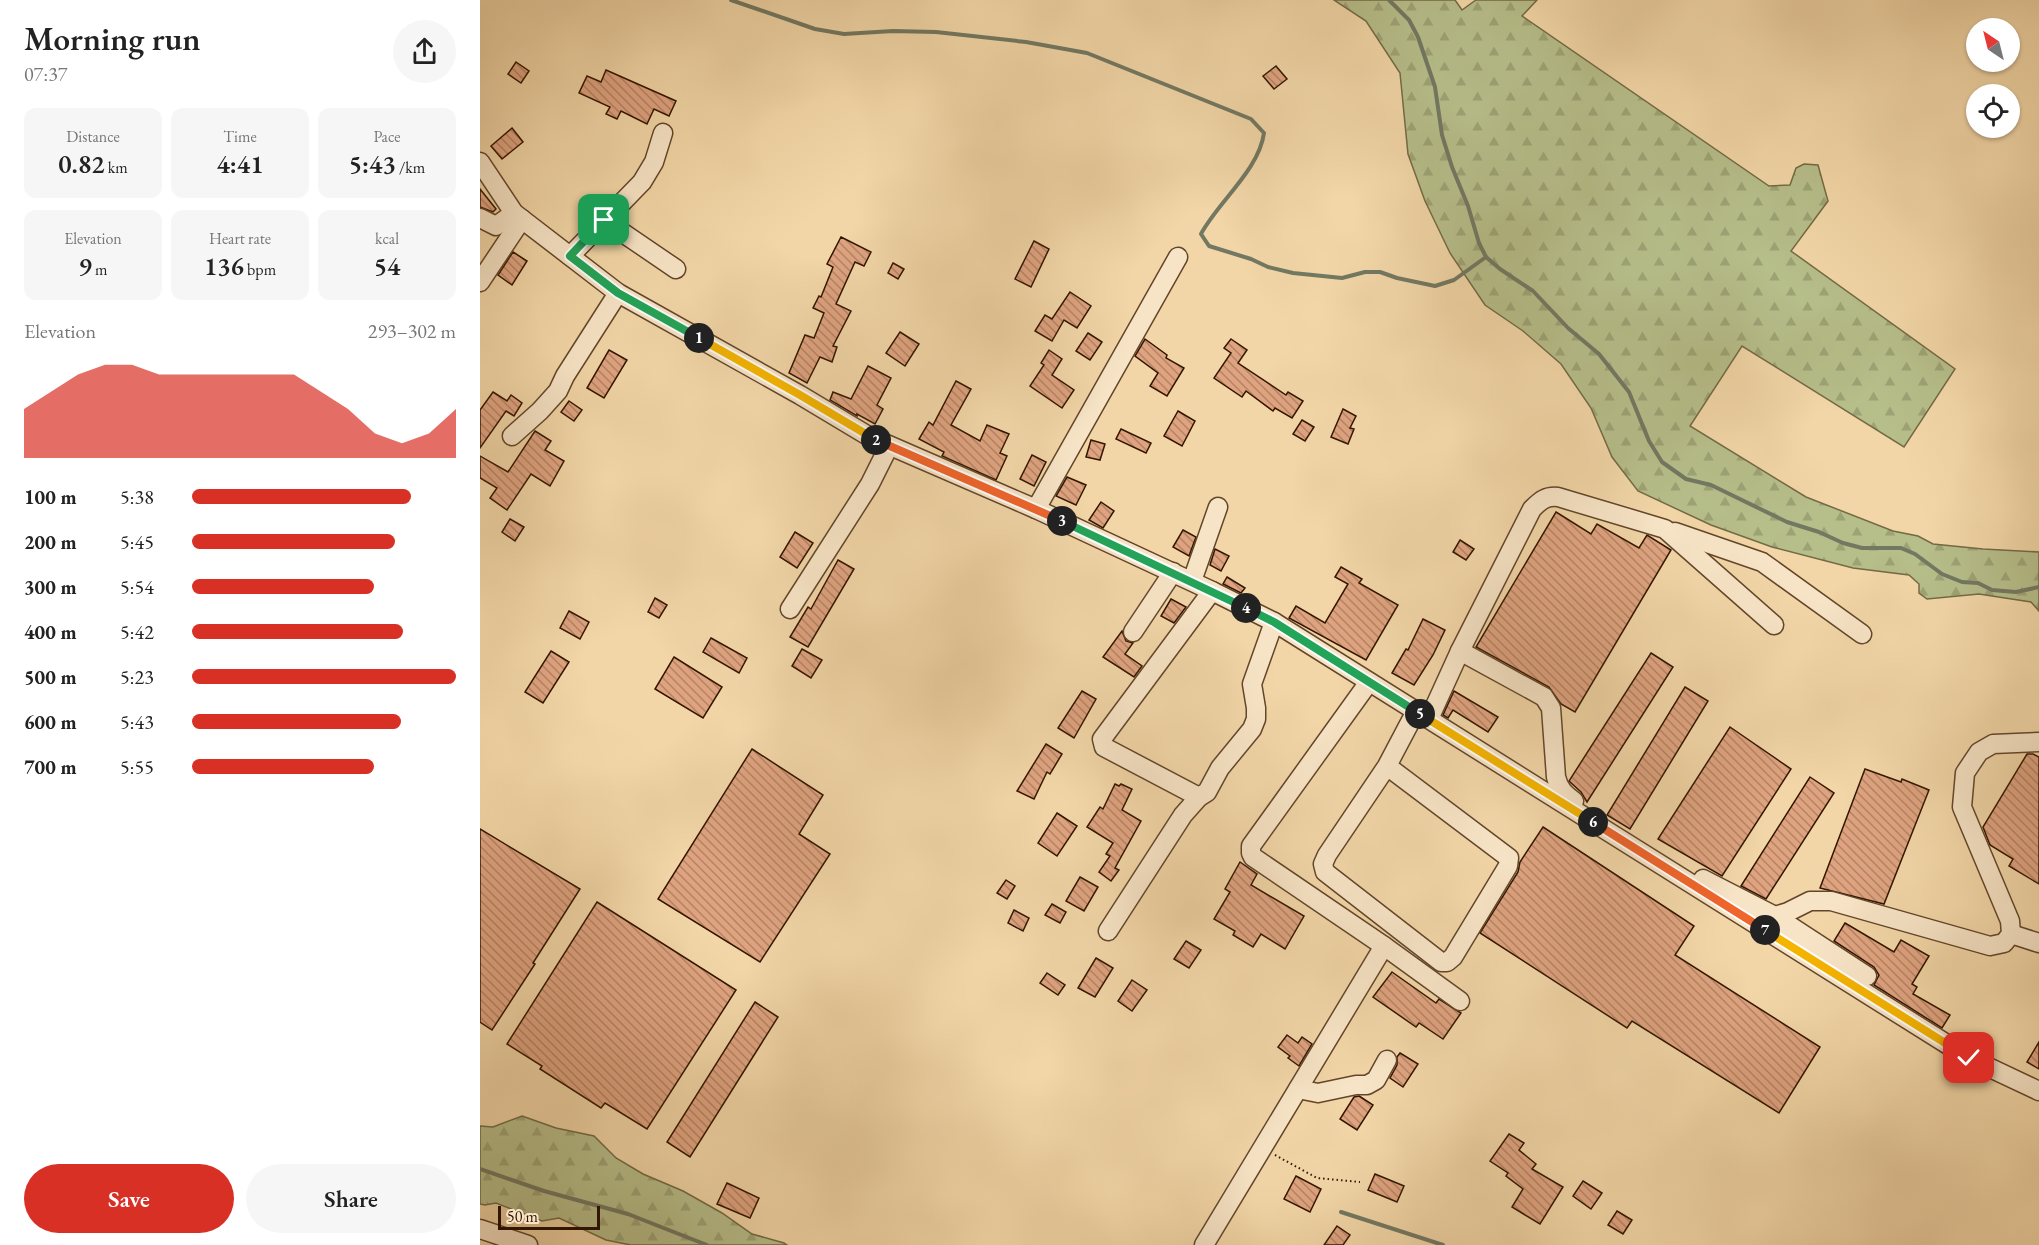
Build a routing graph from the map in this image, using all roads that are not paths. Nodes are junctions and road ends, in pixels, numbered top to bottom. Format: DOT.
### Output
graph roads {
  1 [pos="663,133"];
  2 [pos="480,162"];
  3 [pos="518,216"];
  4 [pos="480,218"];
  5 [pos="604,220"];
  6 [pos="570,256"];
  7 [pos="1178,257"];
  8 [pos="676,269"];
  9 [pos="480,282"];
  10 [pos="618,293"];
  11 [pos="512,436"];
  12 [pos="889,446"];
  13 [pos="1218,507"];
  14 [pos="1036,509"];
  15 [pos="1665,529"];
  16 [pos="1173,572"];
  17 [pos="1192,581"];
  18 [pos="1212,591"];
  19 [pos="790,609"];
  20 [pos="1274,622"];
  21 [pos="1774,625"];
  22 [pos="1133,632"];
  23 [pos="1863,634"];
  24 [pos="1460,651"];
  25 [pos="1369,682"];
  26 [pos="1422,715"];
  27 [pos="2039,742"];
  28 [pos="1386,766"];
  29 [pos="1199,797"];
  30 [pos="1775,916"];
  31 [pos="1108,931"];
  32 [pos="2011,934"];
  33 [pos="2039,943"];
  34 [pos="1384,946"];
  35 [pos="1867,976"];
  36 [pos="1460,1001"];
  37 [pos="1387,1060"];
  38 [pos="1298,1089"];
  39 [pos="2039,1090"];
  40 [pos="480,1228"];
  41 [pos="528,1245"];
  42 [pos="1204,1245"];
  1 -- 5 [label="street"];
  2 -- 3 [label="street"];
  3 -- 4 [label="street"];
  3 -- 6 [label="street"];
  3 -- 9 [label="street"];
  5 -- 6 [label="street"];
  5 -- 8 [label="street"];
  6 -- 10 [label="street"];
  7 -- 14 [label="street"];
  10 -- 11 [label="street"];
  10 -- 12 [label="street"];
  12 -- 14 [label="street"];
  12 -- 19 [label="street"];
  13 -- 17 [label="street"];
  14 -- 16 [label="street"];
  15 -- 21 [label="street"];
  15 -- 23 [label="street"];
  15 -- 24 [label="street"];
  16 -- 17 [label="street"];
  16 -- 22 [label="street"];
  17 -- 18 [label="street"];
  18 -- 20 [label="street"];
  18 -- 29 [label="street"];
  20 -- 25 [label="street"];
  20 -- 29 [label="street"];
  24 -- 26 [label="street"];
  24 -- 30 [label="street"];
  25 -- 26 [label="street"];
  25 -- 34 [label="street"];
  26 -- 28 [label="street"];
  26 -- 39 [label="street"];
  27 -- 32 [label="street"];
  28 -- 28 [label="street"];
  29 -- 31 [label="street"];
  30 -- 32 [label="street"];
  30 -- 35 [label="street"];
  32 -- 33 [label="street"];
  34 -- 36 [label="street"];
  34 -- 38 [label="street"];
  37 -- 38 [label="street"];
  38 -- 42 [label="street"];
  40 -- 41 [label="street"];
}
